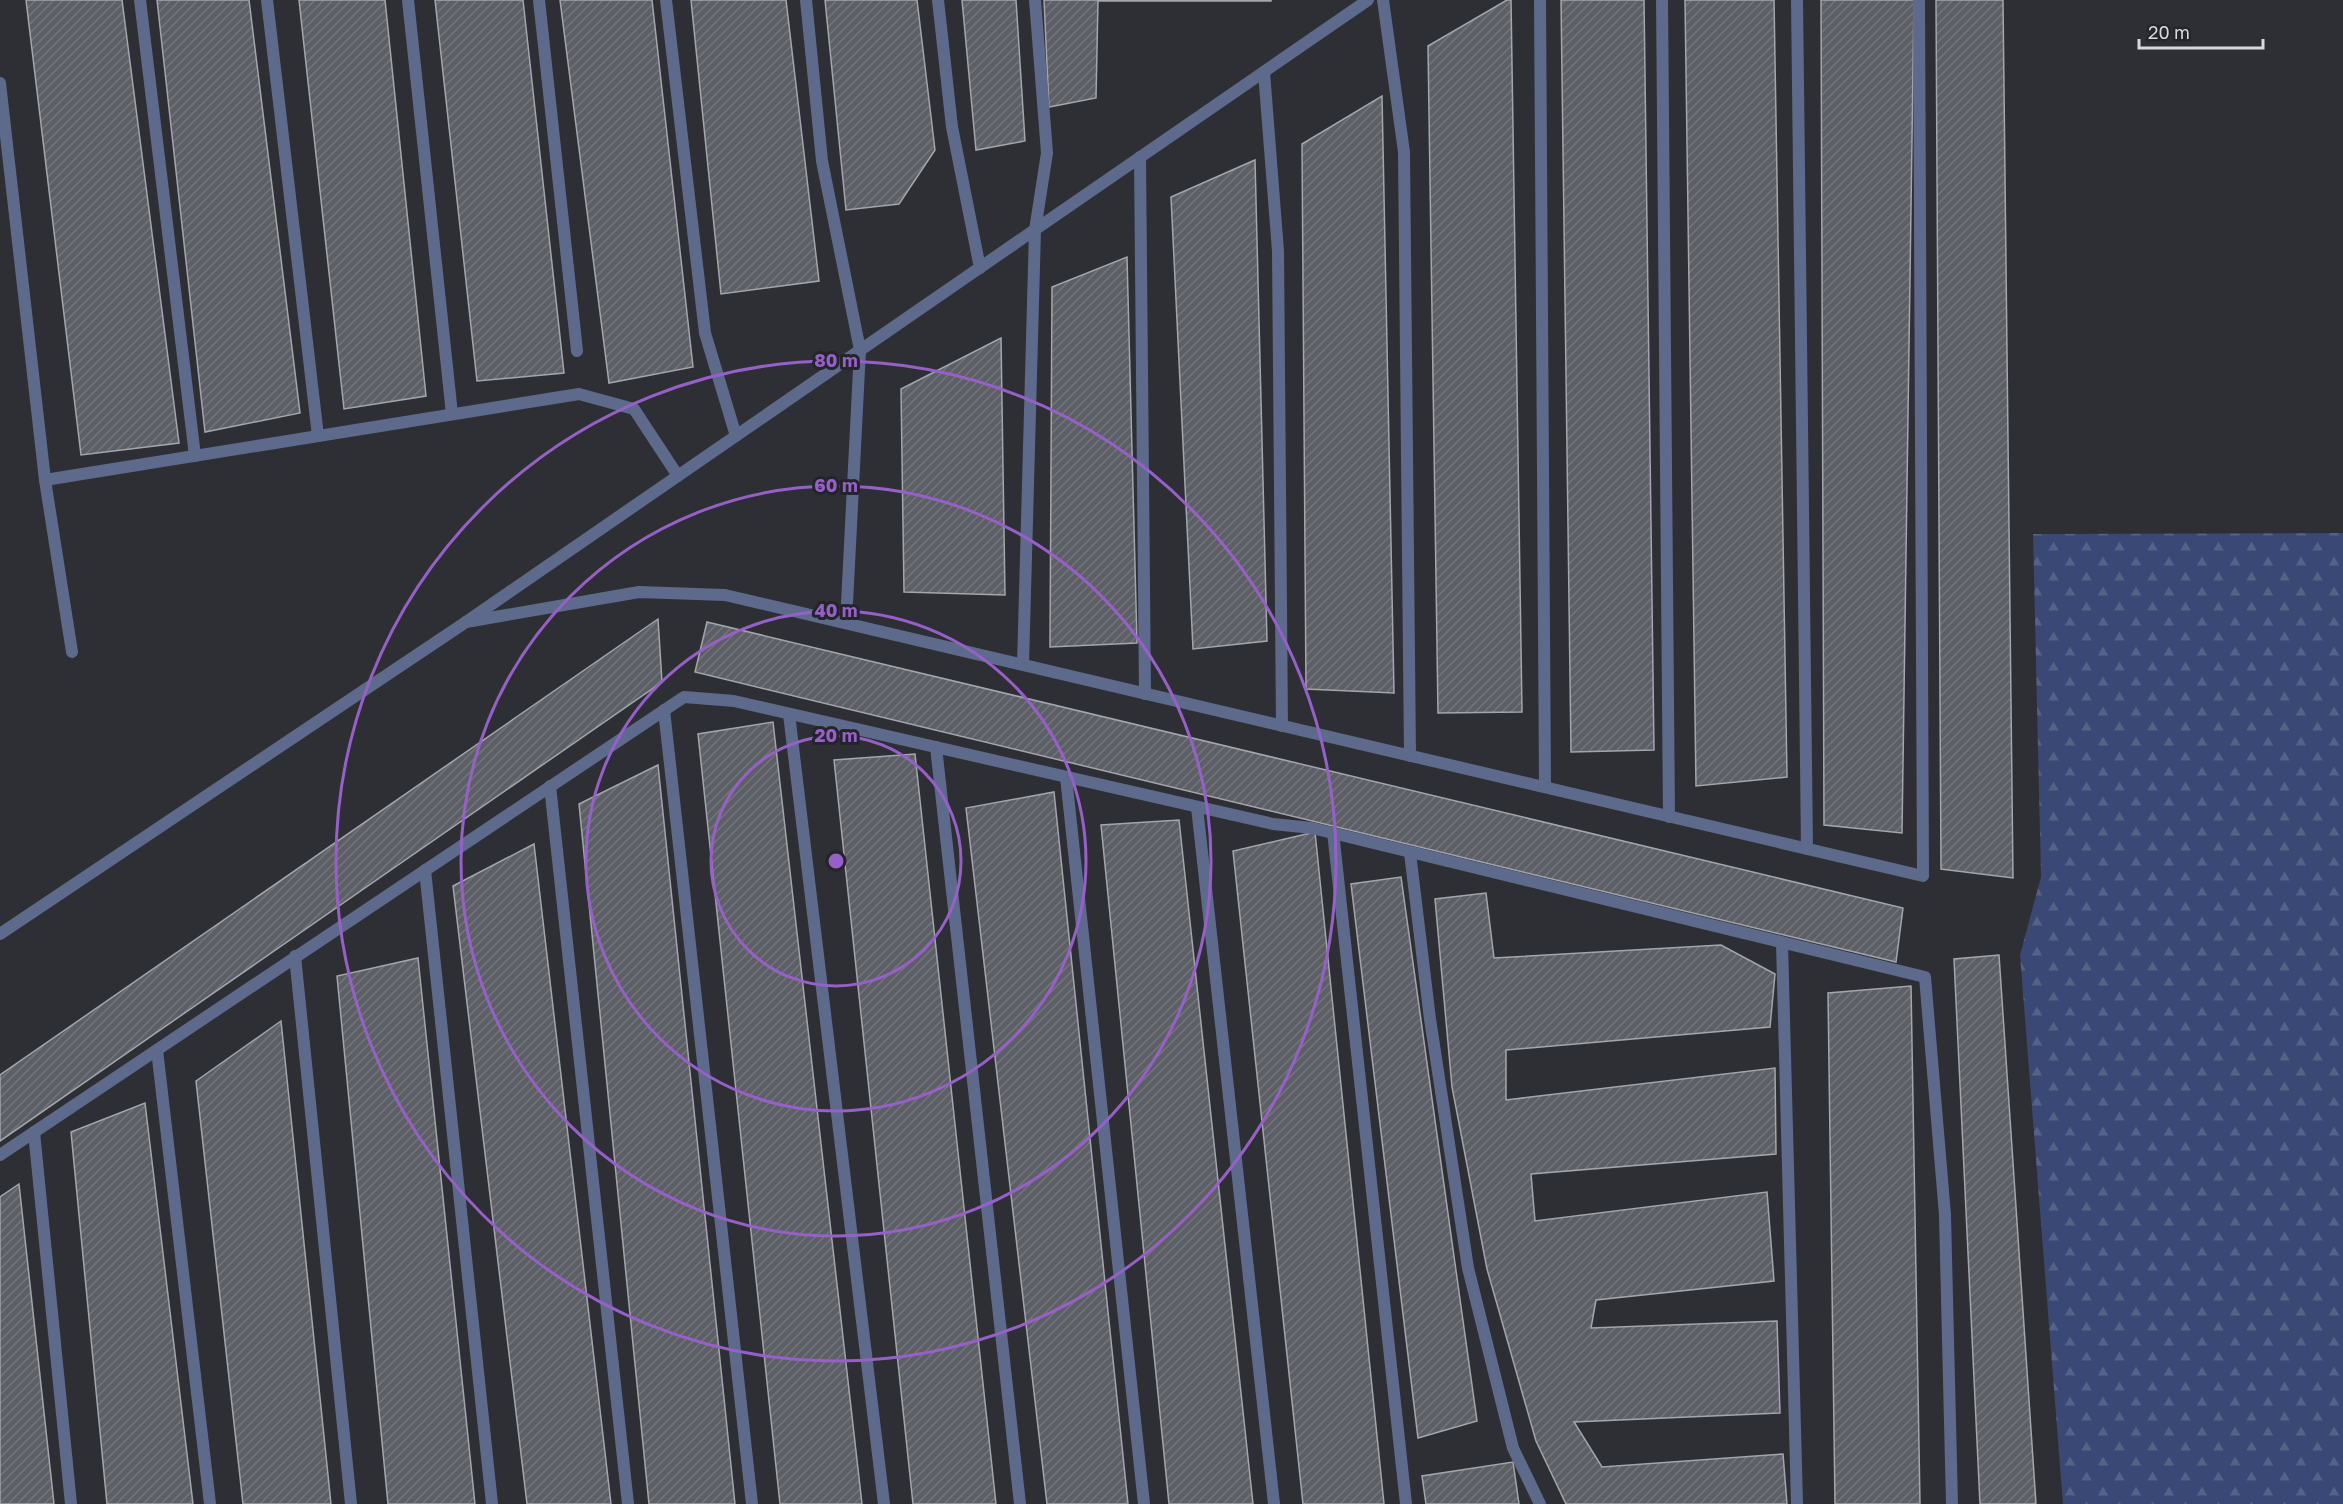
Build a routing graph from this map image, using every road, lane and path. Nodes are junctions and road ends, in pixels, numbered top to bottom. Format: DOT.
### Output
graph roads {
  1 [pos="140,0"];
  2 [pos="267,0"];
  3 [pos="408,0"];
  4 [pos="538,0"];
  5 [pos="666,0"];
  6 [pos="806,0"];
  7 [pos="938,0"];
  8 [pos="1035,0"];
  9 [pos="1368,0"];
  10 [pos="1383,0"];
  11 [pos="1540,0"];
  12 [pos="1662,0"];
  13 [pos="1797,0"];
  14 [pos="1919,0"];
  15 [pos="1264,72"];
  16 [pos="0,83"];
  17 [pos="1140,158"];
  18 [pos="1035,230"];
  19 [pos="980,268"];
  20 [pos="860,350"];
  21 [pos="577,351"];
  22 [pos="452,414"];
  23 [pos="318,436"];
  24 [pos="736,436"];
  25 [pos="195,456"];
  26 [pos="678,476"];
  27 [pos="45,480"];
  28 [pos="466,622"];
  29 [pos="846,623"];
  30 [pos="72,652"];
  31 [pos="1023,665"];
  32 [pos="1145,694"];
  33 [pos="664,711"];
  34 [pos="789,714"];
  35 [pos="1282,726"];
  36 [pos="936,747"];
  37 [pos="1410,756"];
  38 [pos="1066,777"];
  39 [pos="550,786"];
  40 [pos="1545,787"];
  41 [pos="1197,807"];
  42 [pos="1670,817"];
  43 [pos="1333,832"];
  44 [pos="1808,849"];
  45 [pos="1410,853"];
  46 [pos="425,870"];
  47 [pos="0,934"];
  48 [pos="1782,943"];
  49 [pos="295,956"];
  50 [pos="157,1050"];
  51 [pos="34,1132"];
  52 [pos="0,1155"];
  53 [pos="71,1504"];
  54 [pos="210,1504"];
  55 [pos="351,1504"];
  56 [pos="492,1504"];
  57 [pos="628,1504"];
  58 [pos="752,1504"];
  59 [pos="884,1504"];
  60 [pos="1020,1504"];
  61 [pos="1144,1504"];
  62 [pos="1274,1504"];
  63 [pos="1406,1504"];
  64 [pos="1540,1504"];
  65 [pos="1797,1504"];
  66 [pos="1952,1504"];
  1 -- 25 [label="street"];
  2 -- 23 [label="street"];
  3 -- 22 [label="street"];
  4 -- 21 [label="street"];
  5 -- 24 [label="street"];
  6 -- 20 [label="street"];
  7 -- 19 [label="street"];
  8 -- 18 [label="street"];
  9 -- 15 [label="street"];
  10 -- 37 [label="street"];
  11 -- 40 [label="street"];
  12 -- 42 [label="street"];
  13 -- 44 [label="street"];
  14 -- 44 [label="street"];
  15 -- 17 [label="street"];
  15 -- 35 [label="street"];
  16 -- 27 [label="street"];
  17 -- 18 [label="street"];
  17 -- 32 [label="street"];
  18 -- 19 [label="street"];
  18 -- 31 [label="street"];
  19 -- 20 [label="street"];
  20 -- 24 [label="street"];
  20 -- 29 [label="street"];
  22 -- 23 [label="street"];
  22 -- 26 [label="street"];
  23 -- 25 [label="street"];
  24 -- 26 [label="street"];
  25 -- 27 [label="street"];
  26 -- 28 [label="street"];
  27 -- 30 [label="street"];
  28 -- 29 [label="street"];
  28 -- 47 [label="street"];
  29 -- 31 [label="street"];
  31 -- 32 [label="street"];
  32 -- 35 [label="street"];
  33 -- 34 [label="street"];
  33 -- 39 [label="street"];
  33 -- 58 [label="street"];
  34 -- 36 [label="street"];
  34 -- 59 [label="street"];
  35 -- 37 [label="street"];
  36 -- 38 [label="street"];
  36 -- 60 [label="street"];
  37 -- 40 [label="street"];
  38 -- 41 [label="street"];
  38 -- 61 [label="street"];
  39 -- 46 [label="street"];
  39 -- 57 [label="street"];
  40 -- 42 [label="street"];
  41 -- 43 [label="street"];
  41 -- 62 [label="street"];
  42 -- 44 [label="street"];
  43 -- 45 [label="street"];
  43 -- 63 [label="street"];
  45 -- 48 [label="street"];
  45 -- 64 [label="street"];
  46 -- 49 [label="street"];
  46 -- 56 [label="street"];
  48 -- 65 [label="street"];
  48 -- 66 [label="street"];
  49 -- 50 [label="street"];
  49 -- 55 [label="street"];
  50 -- 51 [label="street"];
  50 -- 54 [label="street"];
  51 -- 52 [label="street"];
  51 -- 53 [label="street"];
}
